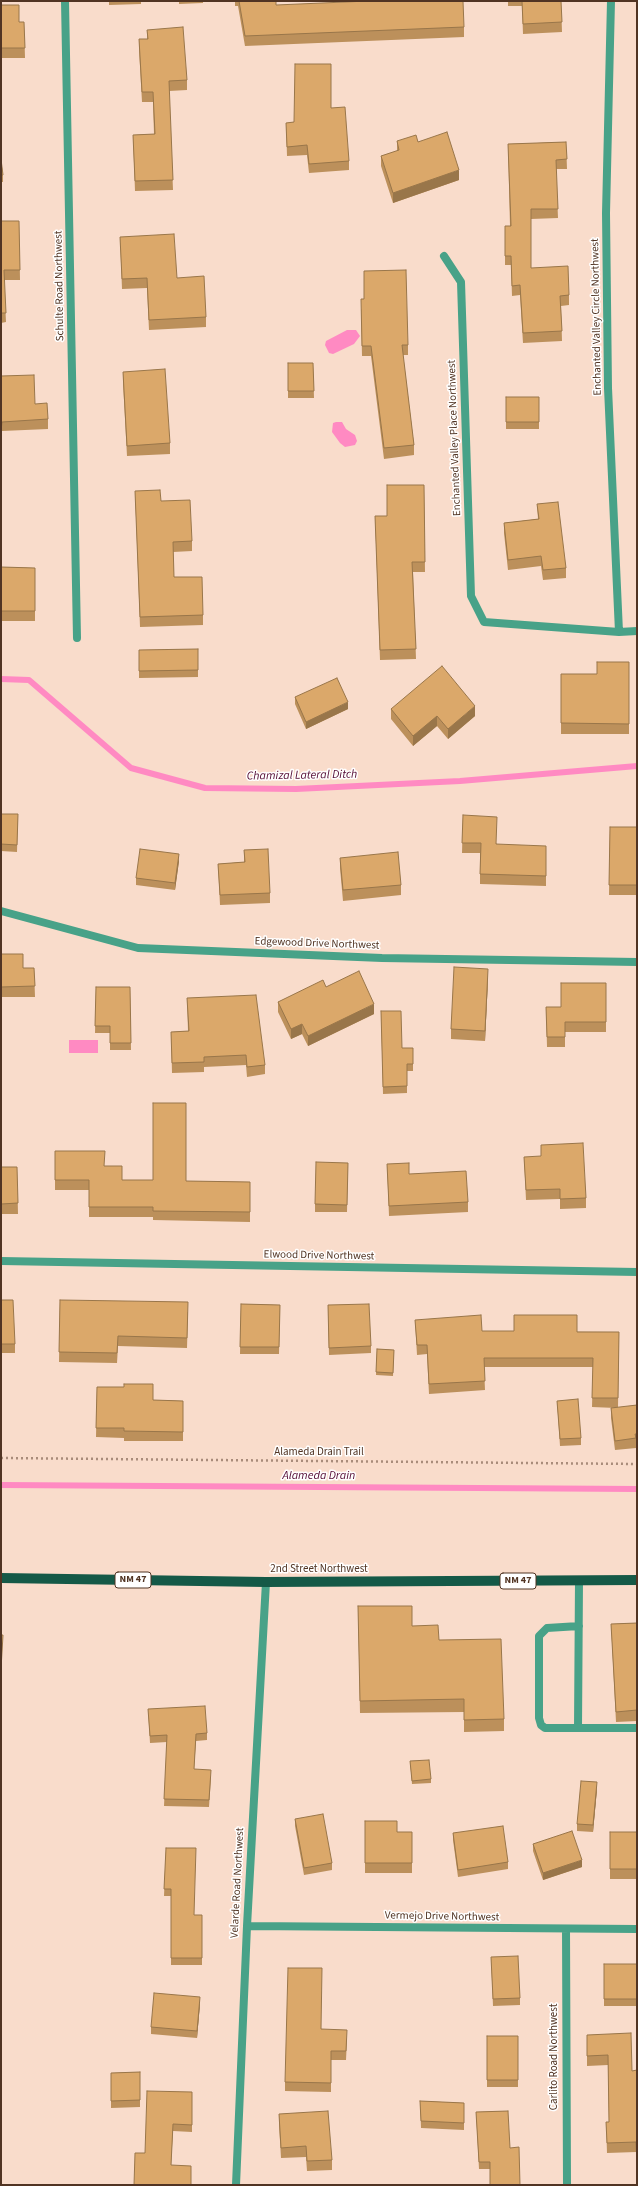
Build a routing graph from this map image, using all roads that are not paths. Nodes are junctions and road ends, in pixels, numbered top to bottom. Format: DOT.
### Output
graph roads {
  1 [pos="65,1"];
  2 [pos="611,1"];
  3 [pos="444,256"];
  4 [pos="637,631"];
  5 [pos="619,632"];
  6 [pos="77,638"];
  7 [pos="1,911"];
  8 [pos="637,962"];
  9 [pos="1,1261"];
  10 [pos="637,1272"];
  11 [pos="1,1578"];
  12 [pos="637,1580"];
  13 [pos="579,1581"];
  14 [pos="266,1582"];
  15 [pos="578,1626"];
  16 [pos="578,1728"];
  17 [pos="637,1728"];
  18 [pos="247,1926"];
  19 [pos="566,1929"];
  20 [pos="637,1929"];
  21 [pos="236,2185"];
  22 [pos="567,2185"];
  1 -- 6 [label="street, Schulte Road Northwest"];
  2 -- 5 [label="street, Enchanted Valley Circle Northwest"];
  3 -- 5 [label="street, Enchanted Valley Place Northwest"];
  4 -- 5 [label="street"];
  7 -- 8 [label="street, Edgewood Drive Northwest"];
  9 -- 10 [label="street, Elwood Drive Northwest"];
  11 -- 14 [label="main road, 2nd Street Northwest / NM 47"];
  12 -- 13 [label="main road, 2nd Street Northwest / NM 47"];
  13 -- 14 [label="main road, 2nd Street Northwest / NM 47"];
  13 -- 15 [label="street"];
  14 -- 18 [label="street, Velarde Road Northwest"];
  15 -- 16 [label="street"];
  15 -- 16 [label="street"];
  16 -- 17 [label="street"];
  18 -- 19 [label="street, Vermejo Drive Northwest"];
  18 -- 21 [label="street, Velarde Road Northwest"];
  19 -- 20 [label="street, Vermejo Drive Northwest"];
  19 -- 22 [label="street, Carlito Road Northwest"];
}
